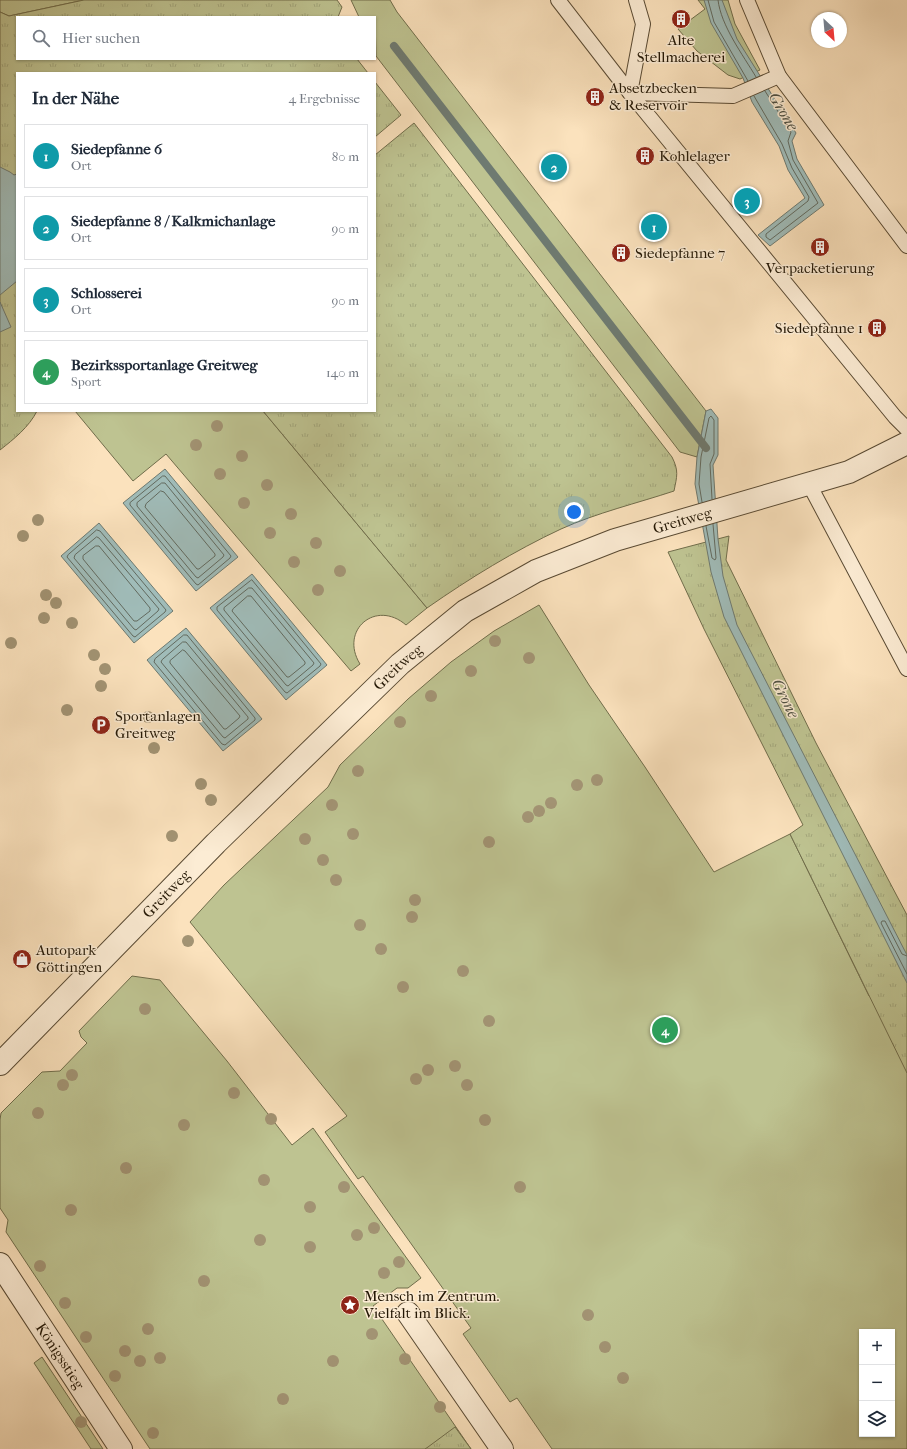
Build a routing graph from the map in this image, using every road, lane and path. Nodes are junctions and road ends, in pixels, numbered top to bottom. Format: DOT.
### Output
graph roads {
  1 [pos="558,0"];
  2 [pos="636,0"];
  3 [pos="747,0"];
  4 [pos="779,76"];
  5 [pos="630,93"];
  6 [pos="907,246"];
  7 [pos="907,428"];
  8 [pos="907,443"];
  9 [pos="809,484"];
  10 [pos="907,669"];
  11 [pos="0,1064"];
  12 [pos="0,1264"];
  13 [pos="408,1313"];
  14 [pos="121,1449"];
  15 [pos="502,1449"];
  1 -- 5 [label="lane"];
  2 -- 5 [label="lane"];
  3 -- 4 [label="lane"];
  4 -- 5 [label="lane"];
  4 -- 6 [label="lane"];
  5 -- 7 [label="lane"];
  8 -- 9 [label="street, Greitweg"];
  9 -- 10 [label="lane"];
  9 -- 11 [label="street, Greitweg"];
  12 -- 14 [label="street, Königsstieg"];
  13 -- 15 [label="street"];
}
